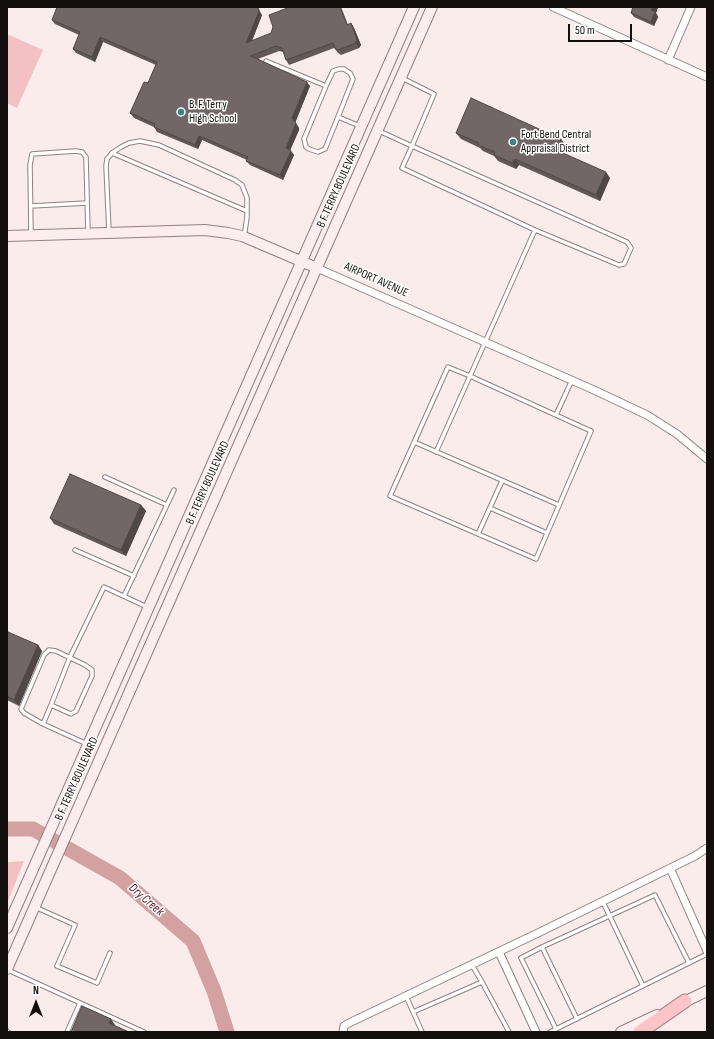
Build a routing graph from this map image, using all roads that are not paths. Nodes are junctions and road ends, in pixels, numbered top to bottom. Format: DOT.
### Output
graph roads {
  1 [pos="414,7"];
  2 [pos="432,7"];
  3 [pos="553,7"];
  4 [pos="691,7"];
  5 [pos="668,60"];
  6 [pos="266,61"];
  7 [pos="401,77"];
  8 [pos="707,77"];
  9 [pos="326,86"];
  10 [pos="338,117"];
  11 [pos="361,126"];
  12 [pos="378,130"];
  13 [pos="412,146"];
  14 [pos="112,153"];
  15 [pos="87,203"];
  16 [pos="31,206"];
  17 [pos="247,211"];
  18 [pos="535,230"];
  19 [pos="109,233"];
  20 [pos="88,234"];
  21 [pos="32,235"];
  22 [pos="7,236"];
  23 [pos="242,236"];
  24 [pos="301,261"];
  25 [pos="317,268"];
  26 [pos="485,342"];
  27 [pos="470,376"];
  28 [pos="572,380"];
  29 [pos="556,415"];
  30 [pos="414,442"];
  31 [pos="436,452"];
  32 [pos="707,459"];
  33 [pos="105,477"];
  34 [pos="502,481"];
  35 [pos="174,490"];
  36 [pos="166,505"];
  37 [pos="559,505"];
  38 [pos="490,508"];
  39 [pos="548,533"];
  40 [pos="478,534"];
  41 [pos="75,550"];
  42 [pos="134,576"];
  43 [pos="124,596"];
  44 [pos="148,607"];
  45 [pos="70,657"];
  46 [pos="51,705"];
  47 [pos="43,724"];
  48 [pos="88,744"];
  49 [pos="707,848"];
  50 [pos="670,868"];
  51 [pos="602,901"];
  52 [pos="34,907"];
  53 [pos="610,915"];
  54 [pos="7,928"];
  55 [pos="542,947"];
  56 [pos="110,952"];
  57 [pos="499,952"];
  58 [pos="707,952"];
  59 [pos="689,963"];
  60 [pos="472,964"];
  61 [pos="7,969"];
  62 [pos="482,982"];
  63 [pos="643,986"];
  64 [pos="707,991"];
  65 [pos="406,996"];
  66 [pos="685,1001"];
  67 [pos="80,1003"];
  68 [pos="413,1012"];
  69 [pos="576,1019"];
  70 [pos="556,1029"];
  71 [pos="67,1032"];
  72 [pos="144,1032"];
  73 [pos="343,1032"];
  74 [pos="422,1032"];
  75 [pos="509,1032"];
  76 [pos="536,1032"];
  77 [pos="550,1032"];
  78 [pos="621,1032"];
  79 [pos="640,1032"];
  1 -- 11 [label="main road, B F TERRY BOULEVARD"];
  2 -- 7 [label="main road, B F TERRY BOULEVARD"];
  3 -- 5 [label="street"];
  4 -- 5 [label="street"];
  5 -- 8 [label="street"];
  6 -- 9 [label="lane"];
  7 -- 12 [label="main road, B F TERRY BOULEVARD"];
  7 -- 13 [label="lane"];
  9 -- 10 [label="lane"];
  9 -- 10 [label="lane"];
  10 -- 11 [label="lane"];
  11 -- 24 [label="main road, B F TERRY BOULEVARD"];
  12 -- 13 [label="lane"];
  12 -- 25 [label="main road, B F TERRY BOULEVARD"];
  13 -- 18 [label="lane"];
  13 -- 18 [label="lane"];
  14 -- 17 [label="lane"];
  14 -- 17 [label="lane"];
  14 -- 19 [label="lane"];
  15 -- 16 [label="lane"];
  15 -- 16 [label="lane"];
  15 -- 20 [label="lane"];
  16 -- 21 [label="lane"];
  17 -- 23 [label="lane"];
  18 -- 26 [label="lane"];
  19 -- 20 [label="main road, AIRPORT AVENUE"];
  19 -- 23 [label="main road, AIRPORT AVENUE"];
  20 -- 21 [label="main road, AIRPORT AVENUE"];
  21 -- 22 [label="main road, AIRPORT AVENUE"];
  23 -- 24 [label="main road, AIRPORT AVENUE"];
  24 -- 25 [label="main road, AIRPORT AVENUE"];
  24 -- 44 [label="main road, B F TERRY BOULEVARD"];
  25 -- 26 [label="street, AIRPORT AVENUE"];
  25 -- 52 [label="main road, B F TERRY BOULEVARD"];
  26 -- 27 [label="lane"];
  26 -- 28 [label="street, AIRPORT AVENUE"];
  27 -- 29 [label="lane"];
  27 -- 30 [label="lane"];
  27 -- 31 [label="lane"];
  28 -- 29 [label="lane"];
  28 -- 32 [label="street, AIRPORT AVENUE"];
  29 -- 37 [label="lane"];
  30 -- 31 [label="lane"];
  30 -- 40 [label="lane"];
  31 -- 34 [label="lane"];
  33 -- 36 [label="lane"];
  34 -- 37 [label="lane"];
  34 -- 38 [label="lane"];
  35 -- 36 [label="lane"];
  36 -- 42 [label="lane"];
  37 -- 39 [label="lane"];
  38 -- 39 [label="lane"];
  38 -- 40 [label="lane"];
  39 -- 40 [label="lane"];
  41 -- 42 [label="lane"];
  42 -- 43 [label="lane"];
  43 -- 44 [label="lane"];
  43 -- 45 [label="lane"];
  44 -- 48 [label="main road, B F TERRY BOULEVARD"];
  45 -- 46 [label="lane"];
  45 -- 46 [label="lane"];
  45 -- 47 [label="lane"];
  46 -- 47 [label="lane"];
  47 -- 48 [label="lane"];
  48 -- 54 [label="main road, B F TERRY BOULEVARD"];
  49 -- 50 [label="street"];
  50 -- 51 [label="street"];
  50 -- 58 [label="street"];
  51 -- 53 [label="lane"];
  51 -- 57 [label="street"];
  52 -- 56 [label="lane"];
  52 -- 61 [label="main road, B F TERRY BOULEVARD"];
  53 -- 55 [label="lane"];
  53 -- 59 [label="lane"];
  53 -- 63 [label="lane"];
  55 -- 69 [label="lane"];
  55 -- 70 [label="lane"];
  57 -- 60 [label="street"];
  57 -- 76 [label="street"];
  58 -- 59 [label="lane"];
  59 -- 63 [label="lane"];
  60 -- 62 [label="lane"];
  60 -- 65 [label="street"];
  61 -- 67 [label="lane"];
  62 -- 68 [label="lane"];
  62 -- 75 [label="lane"];
  63 -- 69 [label="lane"];
  64 -- 66 [label="main road"];
  65 -- 68 [label="lane"];
  65 -- 73 [label="street"];
  66 -- 78 [label="main road"];
  66 -- 79 [label="highway"];
  67 -- 71 [label="lane"];
  67 -- 72 [label="lane"];
  68 -- 74 [label="lane"];
  69 -- 70 [label="lane"];
  70 -- 77 [label="lane"];
}
